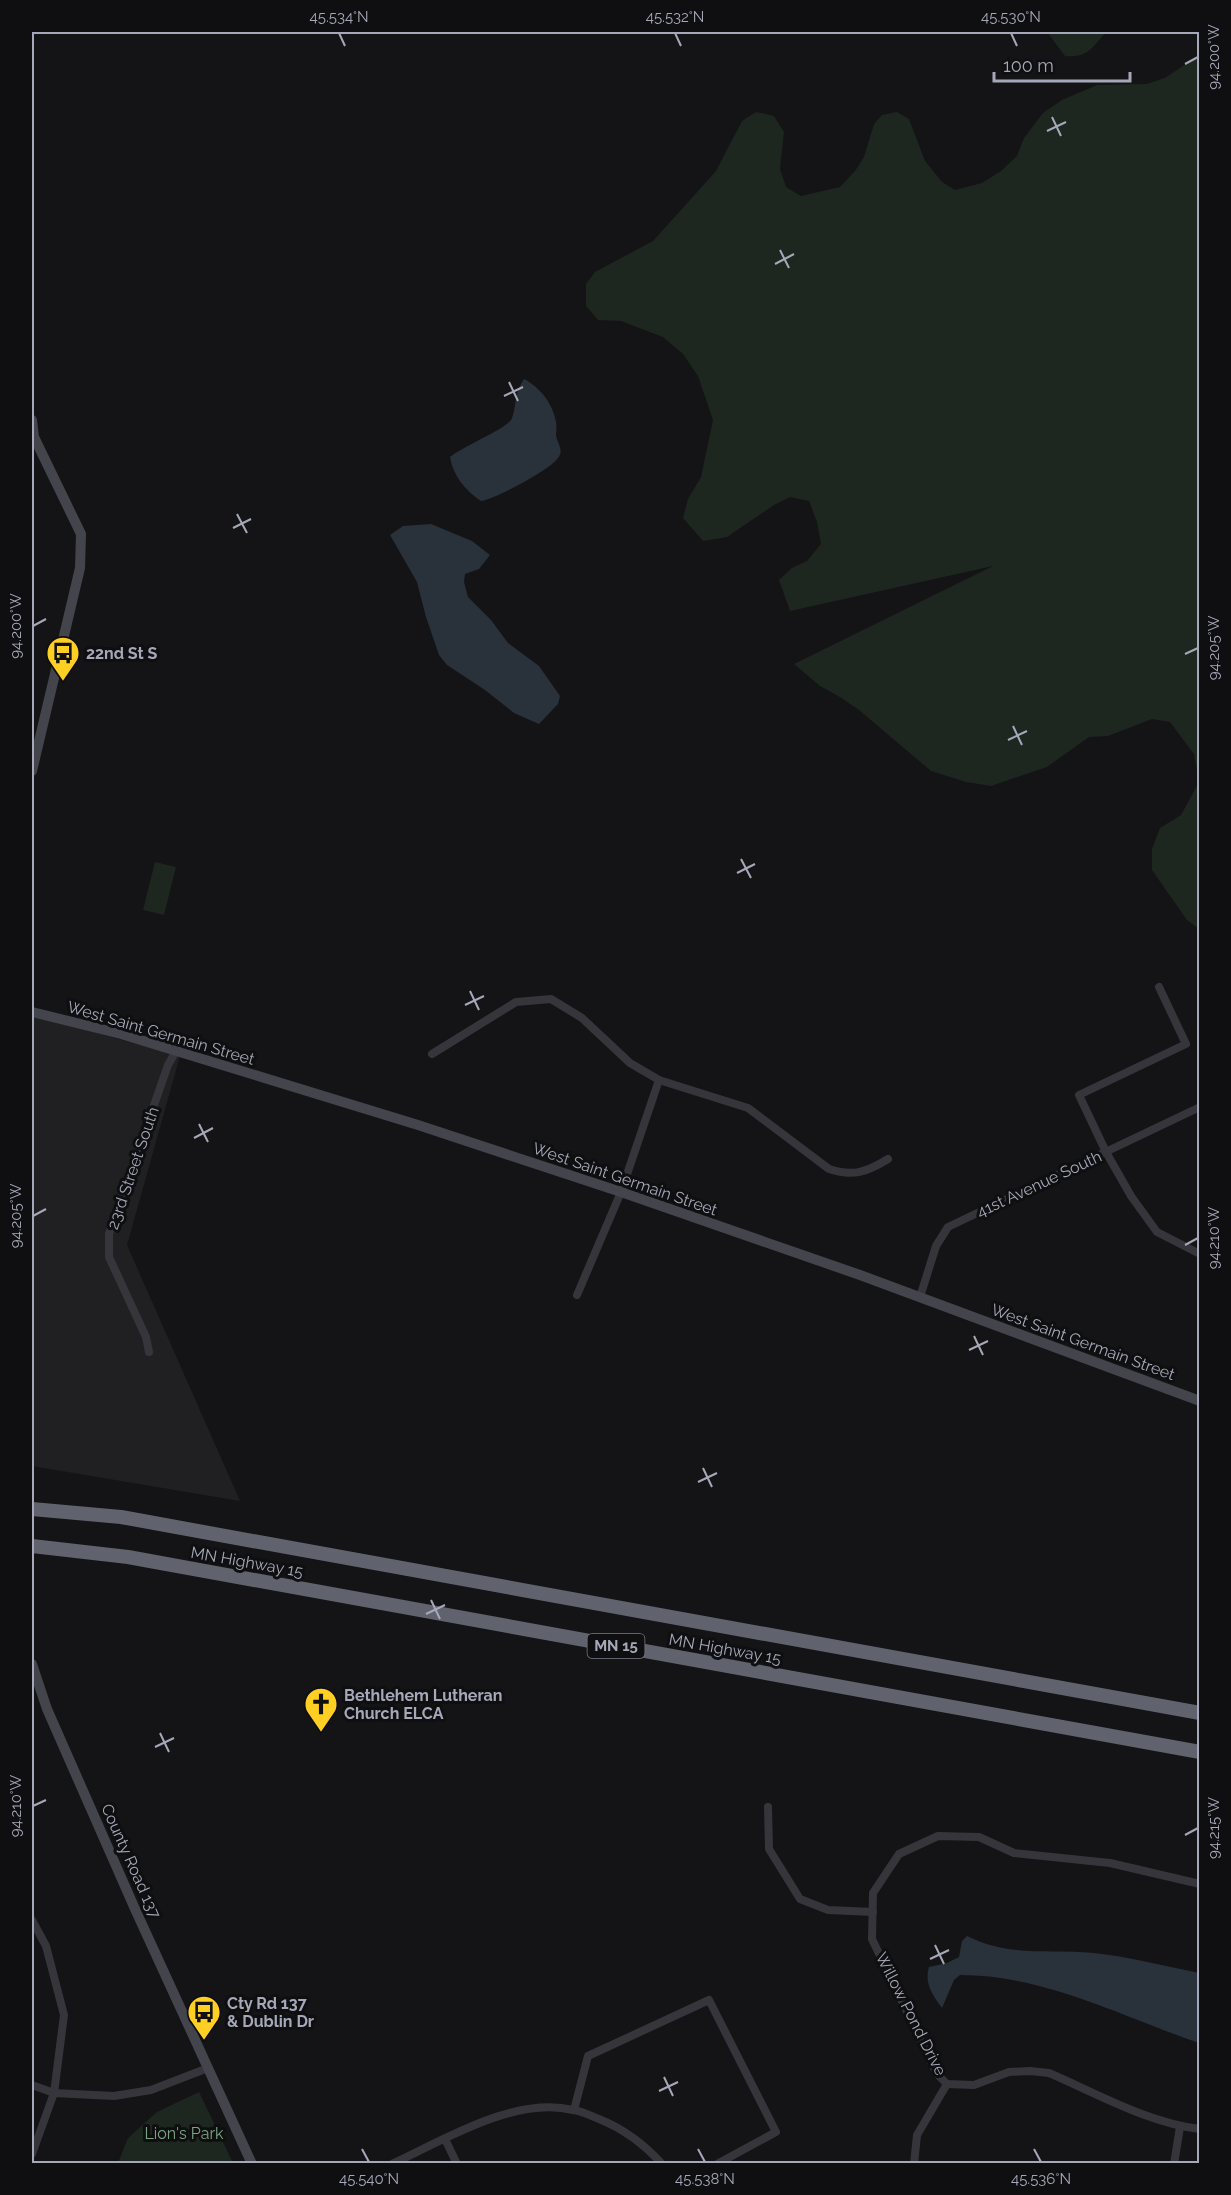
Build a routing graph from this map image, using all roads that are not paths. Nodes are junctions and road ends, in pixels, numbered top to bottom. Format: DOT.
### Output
graph roads {
  1 [pos="32,420"];
  2 [pos="33,437"];
  3 [pos="32,771"];
  4 [pos="1160,987"];
  5 [pos="32,1012"];
  6 [pos="176,1051"];
  7 [pos="432,1054"];
  8 [pos="659,1080"];
  9 [pos="1200,1107"];
  10 [pos="1106,1152"];
  11 [pos="888,1159"];
  12 [pos="621,1192"];
  13 [pos="1200,1254"];
  14 [pos="577,1294"];
  15 [pos="920,1298"];
  16 [pos="149,1352"];
  17 [pos="1200,1401"];
  18 [pos="32,1509"];
  19 [pos="32,1546"];
  20 [pos="32,1665"];
  21 [pos="1200,1713"];
  22 [pos="1200,1752"];
  23 [pos="768,1807"];
  24 [pos="1200,1884"];
  25 [pos="873,1912"];
  26 [pos="32,1920"];
  27 [pos="208,2068"];
  28 [pos="947,2084"];
  29 [pos="32,2085"];
  30 [pos="54,2093"];
  31 [pos="574,2110"];
  32 [pos="1180,2127"];
  33 [pos="1200,2129"];
  34 [pos="445,2139"];
  35 [pos="32,2154"];
  36 [pos="252,2163"];
  37 [pos="392,2163"];
  38 [pos="457,2163"];
  39 [pos="663,2163"];
  40 [pos="717,2163"];
  41 [pos="914,2163"];
  42 [pos="1174,2163"];
  1 -- 2 [label="street"];
  2 -- 3 [label="street"];
  4 -- 10 [label="street"];
  5 -- 6 [label="street, West Saint Germain Street"];
  6 -- 12 [label="street, West Saint Germain Street"];
  6 -- 16 [label="street, 23rd Street South"];
  7 -- 8 [label="street"];
  8 -- 11 [label="street"];
  8 -- 12 [label="street"];
  9 -- 10 [label="street, 41st Avenue South"];
  10 -- 13 [label="street"];
  10 -- 15 [label="street, 41st Avenue South"];
  12 -- 14 [label="street"];
  12 -- 15 [label="street, West Saint Germain Street"];
  15 -- 17 [label="street, West Saint Germain Street"];
  18 -- 21 [label="highway, MN Highway 15 / MN 15"];
  19 -- 22 [label="highway, MN Highway 15 / MN 15"];
  20 -- 27 [label="street, County Road 137"];
  23 -- 25 [label="street"];
  24 -- 25 [label="street, Willow Pond Drive"];
  25 -- 28 [label="street, Willow Pond Drive"];
  26 -- 30 [label="street"];
  27 -- 30 [label="street"];
  27 -- 36 [label="street, County Road 137"];
  28 -- 32 [label="street, Willow Pond Drive"];
  28 -- 41 [label="street"];
  29 -- 30 [label="street"];
  30 -- 35 [label="street"];
  31 -- 34 [label="street"];
  31 -- 39 [label="street"];
  31 -- 40 [label="street"];
  32 -- 33 [label="street, Willow Pond Drive"];
  32 -- 42 [label="street"];
  34 -- 37 [label="street"];
  34 -- 38 [label="street"];
}
